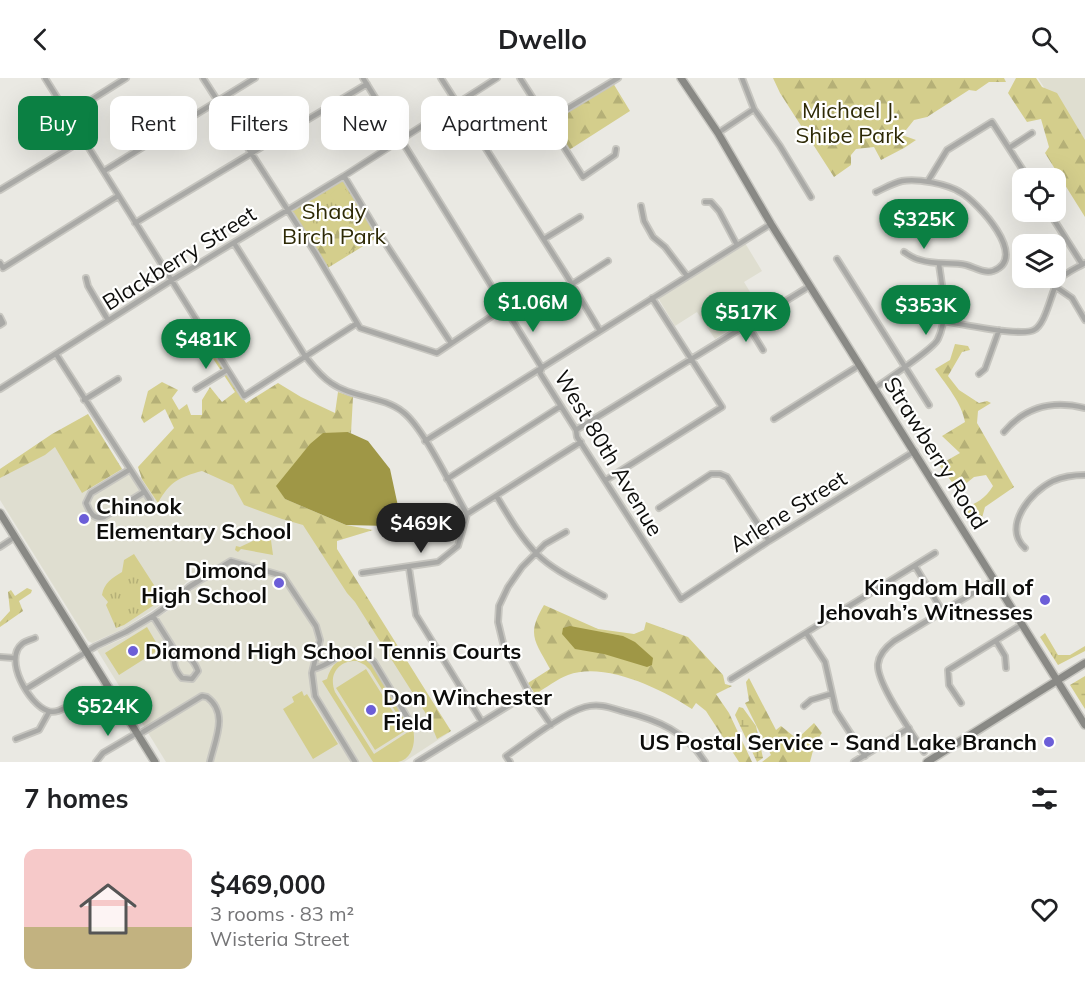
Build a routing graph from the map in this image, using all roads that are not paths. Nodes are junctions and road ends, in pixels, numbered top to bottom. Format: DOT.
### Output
graph roads {
  1 [pos="45,78"];
  2 [pos="126,78"];
  3 [pos="203,78"];
  4 [pos="255,78"];
  5 [pos="363,78"];
  6 [pos="441,78"];
  7 [pos="497,78"];
  8 [pos="520,78"];
  9 [pos="618,78"];
  10 [pos="681,78"];
  11 [pos="742,78"];
  12 [pos="367,84"];
  13 [pos="56,96"];
  14 [pos="97,96"];
  15 [pos="216,96"];
  16 [pos="227,96"];
  17 [pos="374,96"];
  18 [pos="452,96"];
  19 [pos="467,96"];
  20 [pos="531,96"];
  21 [pos="209,107"];
  22 [pos="568,108"];
  23 [pos="754,109"];
  24 [pos="718,133"];
  25 [pos="1032,133"];
  26 [pos="1009,148"];
  27 [pos="616,149"];
  28 [pos="66,150"];
  29 [pos="90,150"];
  30 [pos="248,150"];
  31 [pos="385,150"];
  32 [pos="407,150"];
  33 [pos="486,150"];
  34 [pos="566,150"];
  35 [pos="250,153"];
  36 [pos="1022,168"];
  37 [pos="104,171"];
  38 [pos="344,176"];
  39 [pos="928,181"];
  40 [pos="0,190"];
  41 [pos="876,192"];
  42 [pos="118,196"];
  43 [pos="811,197"];
  44 [pos="705,202"];
  45 [pos="641,206"];
  46 [pos="287,210"];
  47 [pos="580,217"];
  48 [pos="1056,222"];
  49 [pos="135,223"];
  50 [pos="771,224"];
  51 [pos="544,239"];
  52 [pos="234,243"];
  53 [pos="737,245"];
  54 [pos="904,252"];
  55 [pos="837,259"];
  56 [pos="608,261"];
  57 [pos="0,263"];
  58 [pos="939,264"];
  59 [pos="1084,264"];
  60 [pos="687,276"];
  61 [pos="1066,276"];
  62 [pos="86,278"];
  63 [pos="172,280"];
  64 [pos="573,284"];
  65 [pos="810,286"];
  66 [pos="1056,288"];
  67 [pos="1057,288"];
  68 [pos="652,298"];
  69 [pos="504,308"];
  70 [pos="0,317"];
  71 [pos="108,320"];
  72 [pos="1085,320"];
  73 [pos="943,321"];
  74 [pos="356,324"];
  75 [pos="747,324"];
  76 [pos="0,325"];
  77 [pos="999,330"];
  78 [pos="600,331"];
  79 [pos="451,343"];
  80 [pos="763,350"];
  81 [pos="56,354"];
  82 [pos="305,356"];
  83 [pos="690,359"];
  84 [pos="860,365"];
  85 [pos="904,366"];
  86 [pos="542,368"];
  87 [pos="227,370"];
  88 [pos="979,374"];
  89 [pos="118,379"];
  90 [pos="875,388"];
  91 [pos="0,389"];
  92 [pos="196,389"];
  93 [pos="84,400"];
  94 [pos="929,405"];
  95 [pos="561,406"];
  96 [pos="1085,408"];
  97 [pos="774,419"];
  98 [pos="576,430"];
  99 [pos="1004,432"];
  100 [pos="425,441"];
  101 [pos="581,442"];
  102 [pos="915,452"];
  103 [pos="129,470"];
  104 [pos="1085,475"];
  105 [pos="447,479"];
  106 [pos="606,480"];
  107 [pos="144,492"];
  108 [pos="497,497"];
  109 [pos="150,500"];
  110 [pos="659,508"];
  111 [pos="0,513"];
  112 [pos="467,514"];
  113 [pos="566,532"];
  114 [pos="15,537"];
  115 [pos="769,541"];
  116 [pos="0,547"];
  117 [pos="1025,548"];
  118 [pos="935,553"];
  119 [pos="537,554"];
  120 [pos="915,566"];
  121 [pos="409,568"];
  122 [pos="362,573"];
  123 [pos="993,581"];
  124 [pos="604,596"];
  125 [pos="681,599"];
  126 [pos="943,612"];
  127 [pos="153,616"];
  128 [pos="1021,625"];
  129 [pos="806,633"];
  130 [pos="35,638"];
  131 [pos="996,641"];
  132 [pos="175,651"];
  133 [pos="87,652"];
  134 [pos="0,657"];
  135 [pos="14,658"];
  136 [pos="1085,663"];
  137 [pos="1006,668"];
  138 [pos="313,669"];
  139 [pos="731,680"];
  140 [pos="1057,680"];
  141 [pos="26,689"];
  142 [pos="529,693"];
  143 [pos="831,694"];
  144 [pos="74,703"];
  145 [pos="961,703"];
  146 [pos="804,706"];
  147 [pos="49,712"];
  148 [pos="482,722"];
  149 [pos="412,725"];
  150 [pos="551,725"];
  151 [pos="1085,725"];
  152 [pos="909,728"];
  153 [pos="138,734"];
  154 [pos="16,739"];
  155 [pos="924,752"];
  156 [pos="865,756"];
  157 [pos="96,762"];
  158 [pos="155,762"];
  159 [pos="210,762"];
  160 [pos="355,762"];
  161 [pos="417,762"];
  162 [pos="510,762"];
  163 [pos="705,762"];
  164 [pos="854,762"];
  165 [pos="927,762"];
  1 -- 13 [label="street"];
  2 -- 14 [label="street"];
  3 -- 15 [label="street"];
  4 -- 16 [label="street"];
  5 -- 12 [label="street, West 80th Avenue"];
  6 -- 18 [label="street"];
  7 -- 19 [label="street, Blackberry Street"];
  8 -- 20 [label="street"];
  9 -- 22 [label="street"];
  10 -- 24 [label="street, Strawberry Road"];
  11 -- 23 [label="street"];
  12 -- 17 [label="street, West 80th Avenue"];
  12 -- 35 [label="street"];
  21 -- 37 [label="street"];
  23 -- 24 [label="street"];
  23 -- 43 [label="street"];
  24 -- 50 [label="street, Strawberry Road"];
  25 -- 26 [label="street"];
  26 -- 36 [label="street"];
  26 -- 39 [label="street"];
  27 -- 34 [label="street"];
  28 -- 40 [label="street"];
  29 -- 37 [label="street"];
  30 -- 35 [label="street"];
  31 -- 38 [label="street, Blackberry Street"];
  32 -- 69 [label="street, West 80th Avenue"];
  33 -- 51 [label="street"];
  35 -- 46 [label="street"];
  35 -- 49 [label="street"];
  37 -- 42 [label="street"];
  38 -- 46 [label="street, Blackberry Street"];
  38 -- 79 [label="street"];
  39 -- 41 [label="street"];
  39 -- 58 [label="street"];
  42 -- 49 [label="street"];
  42 -- 57 [label="street"];
  44 -- 53 [label="street"];
  45 -- 60 [label="street"];
  46 -- 52 [label="street, Blackberry Street"];
  46 -- 74 [label="street"];
  47 -- 51 [label="street"];
  48 -- 59 [label="street"];
  49 -- 63 [label="street"];
  50 -- 53 [label="street"];
  50 -- 65 [label="street, Strawberry Road"];
  51 -- 64 [label="street"];
  52 -- 63 [label="street, Blackberry Street"];
  52 -- 82 [label="street"];
  53 -- 60 [label="street"];
  54 -- 58 [label="street"];
  55 -- 85 [label="street"];
  56 -- 64 [label="street"];
  58 -- 73 [label="street"];
  59 -- 61 [label="street"];
  60 -- 68 [label="street"];
  62 -- 71 [label="street"];
  63 -- 71 [label="street, Blackberry Street"];
  63 -- 87 [label="street"];
  64 -- 78 [label="street"];
  65 -- 75 [label="street"];
  65 -- 84 [label="street, Strawberry Road"];
  66 -- 77 [label="street"];
  67 -- 72 [label="street"];
  68 -- 78 [label="street"];
  68 -- 83 [label="street"];
  69 -- 79 [label="street"];
  69 -- 86 [label="street, West 80th Avenue"];
  70 -- 76 [label="street"];
  71 -- 81 [label="street, Blackberry Street"];
  73 -- 77 [label="street"];
  73 -- 85 [label="street"];
  74 -- 79 [label="street"];
  74 -- 82 [label="street"];
  75 -- 80 [label="street"];
  75 -- 83 [label="street"];
  77 -- 88 [label="street"];
  78 -- 86 [label="street"];
  81 -- 91 [label="street, Blackberry Street"];
  81 -- 93 [label="street"];
  82 -- 87 [label="street"];
  82 -- 100 [label="street"];
  83 -- 98 [label="street"];
  83 -- 106 [label="street"];
  84 -- 90 [label="street, Strawberry Road"];
  84 -- 97 [label="street"];
  85 -- 90 [label="street"];
  85 -- 94 [label="street"];
  86 -- 95 [label="street, West 80th Avenue"];
  86 -- 100 [label="street"];
  87 -- 92 [label="street"];
  89 -- 93 [label="street"];
  90 -- 102 [label="street, Strawberry Road"];
  93 -- 103 [label="street"];
  95 -- 98 [label="street, West 80th Avenue"];
  95 -- 105 [label="street"];
  96 -- 99 [label="street"];
  98 -- 101 [label="street, West 80th Avenue"];
  100 -- 105 [label="street"];
  101 -- 106 [label="street, West 80th Avenue"];
  101 -- 108 [label="street"];
  102 -- 115 [label="street, Arlene Street"];
  102 -- 123 [label="street, Strawberry Road"];
  103 -- 107 [label="street"];
  103 -- 107 [label="street"];
  104 -- 117 [label="street"];
  105 -- 112 [label="street"];
  106 -- 125 [label="street, West 80th Avenue"];
  107 -- 109 [label="street"];
  108 -- 112 [label="street"];
  108 -- 119 [label="street"];
  110 -- 115 [label="street"];
  111 -- 114 [label="street"];
  112 -- 121 [label="street"];
  113 -- 119 [label="street"];
  114 -- 116 [label="street"];
  114 -- 133 [label="street"];
  115 -- 125 [label="street, Arlene Street"];
  118 -- 120 [label="street"];
  119 -- 124 [label="street"];
  119 -- 142 [label="street"];
  120 -- 126 [label="street"];
  120 -- 129 [label="street"];
  121 -- 122 [label="street"];
  121 -- 148 [label="street"];
  123 -- 126 [label="street"];
  123 -- 128 [label="street, Strawberry Road"];
  126 -- 152 [label="street"];
  127 -- 132 [label="street"];
  127 -- 133 [label="street"];
  127 -- 138 [label="street"];
  128 -- 131 [label="street"];
  128 -- 140 [label="street, Strawberry Road"];
  129 -- 139 [label="street"];
  129 -- 143 [label="street"];
  130 -- 135 [label="street"];
  131 -- 137 [label="street"];
  131 -- 145 [label="street"];
  132 -- 132 [label="street"];
  133 -- 141 [label="street"];
  133 -- 153 [label="street"];
  134 -- 135 [label="street"];
  135 -- 141 [label="street"];
  136 -- 140 [label="street"];
  138 -- 149 [label="street"];
  138 -- 160 [label="street"];
  140 -- 151 [label="street, Strawberry Road"];
  140 -- 165 [label="street"];
  141 -- 147 [label="street"];
  142 -- 148 [label="street"];
  142 -- 150 [label="street"];
  143 -- 146 [label="street"];
  143 -- 156 [label="street"];
  144 -- 147 [label="street"];
  147 -- 154 [label="street"];
  148 -- 161 [label="street"];
  150 -- 162 [label="street"];
  150 -- 163 [label="street"];
  152 -- 155 [label="street"];
  152 -- 156 [label="street"];
  153 -- 157 [label="street"];
  153 -- 158 [label="street"];
  153 -- 159 [label="street"];
  156 -- 164 [label="street"];
}
